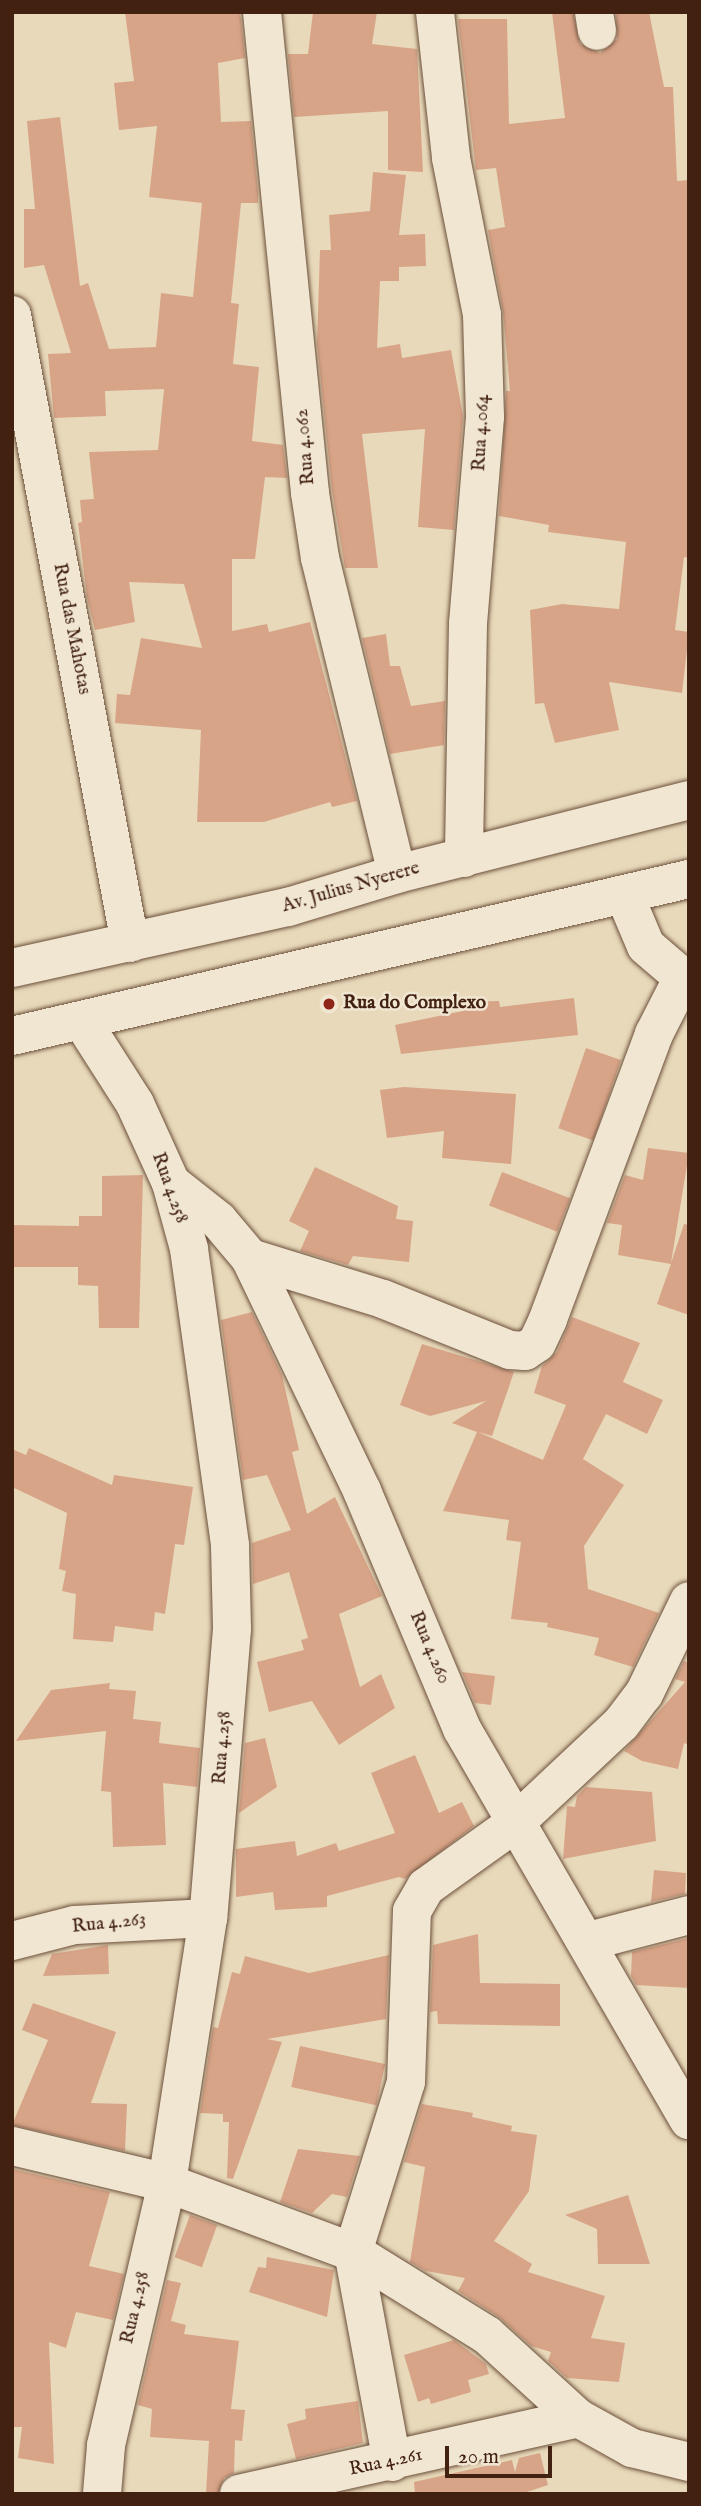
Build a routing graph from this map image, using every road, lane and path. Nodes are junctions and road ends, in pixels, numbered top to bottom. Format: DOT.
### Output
graph roads {
  1 [pos="262,12"];
  2 [pos="435,12"];
  3 [pos="14,332"];
  4 [pos="689,799"];
  5 [pos="464,858"];
  6 [pos="397,874"];
  7 [pos="689,879"];
  8 [pos="624,894"];
  9 [pos="130,943"];
  10 [pos="12,968"];
  11 [pos="685,981"];
  12 [pos="82,1021"];
  13 [pos="12,1036"];
  14 [pos="171,1183"];
  15 [pos="250,1258"];
  16 [pos="689,1601"];
  17 [pos="514,1824"];
  18 [pos="689,1915"];
  19 [pos="208,1918"];
  20 [pos="12,1941"];
  21 [pos="589,1941"];
  22 [pos="689,2120"];
  23 [pos="12,2146"];
  24 [pos="167,2182"];
  25 [pos="353,2252"];
  26 [pos="578,2418"];
  27 [pos="393,2462"];
  28 [pos="689,2462"];
  29 [pos="334,2485"];
  30 [pos="102,2494"];
  31 [pos="239,2494"];
  1 -- 6 [label="street, Rua 4.062"];
  2 -- 5 [label="street, Rua 4.064"];
  3 -- 9 [label="street, Rua das Mahotas"];
  4 -- 5 [label="street, Av. Julius Nyerere"];
  5 -- 6 [label="street, Av. Julius Nyerere"];
  6 -- 9 [label="street, Av. Julius Nyerere"];
  7 -- 8 [label="street"];
  8 -- 11 [label="street"];
  8 -- 12 [label="street"];
  9 -- 10 [label="street, Av. Julius Nyerere"];
  11 -- 15 [label="street"];
  12 -- 13 [label="street"];
  12 -- 14 [label="street, Rua 4.258"];
  14 -- 15 [label="street, Rua 4.260"];
  14 -- 19 [label="street, Rua 4.258"];
  15 -- 17 [label="street, Rua 4.260"];
  16 -- 17 [label="street"];
  17 -- 21 [label="street, Rua 4.260"];
  17 -- 25 [label="street"];
  18 -- 21 [label="street"];
  19 -- 20 [label="street, Rua 4.263"];
  19 -- 24 [label="street, Rua 4.258"];
  21 -- 22 [label="street, Rua 4.260"];
  23 -- 24 [label="street"];
  24 -- 25 [label="street"];
  24 -- 30 [label="street, Rua 4.258"];
  25 -- 26 [label="street"];
  25 -- 27 [label="street"];
  26 -- 27 [label="street, Rua 4.261"];
  26 -- 28 [label="street"];
  27 -- 29 [label="street, Rua 4.261"];
  29 -- 31 [label="street, Rua 4.261"];
}
